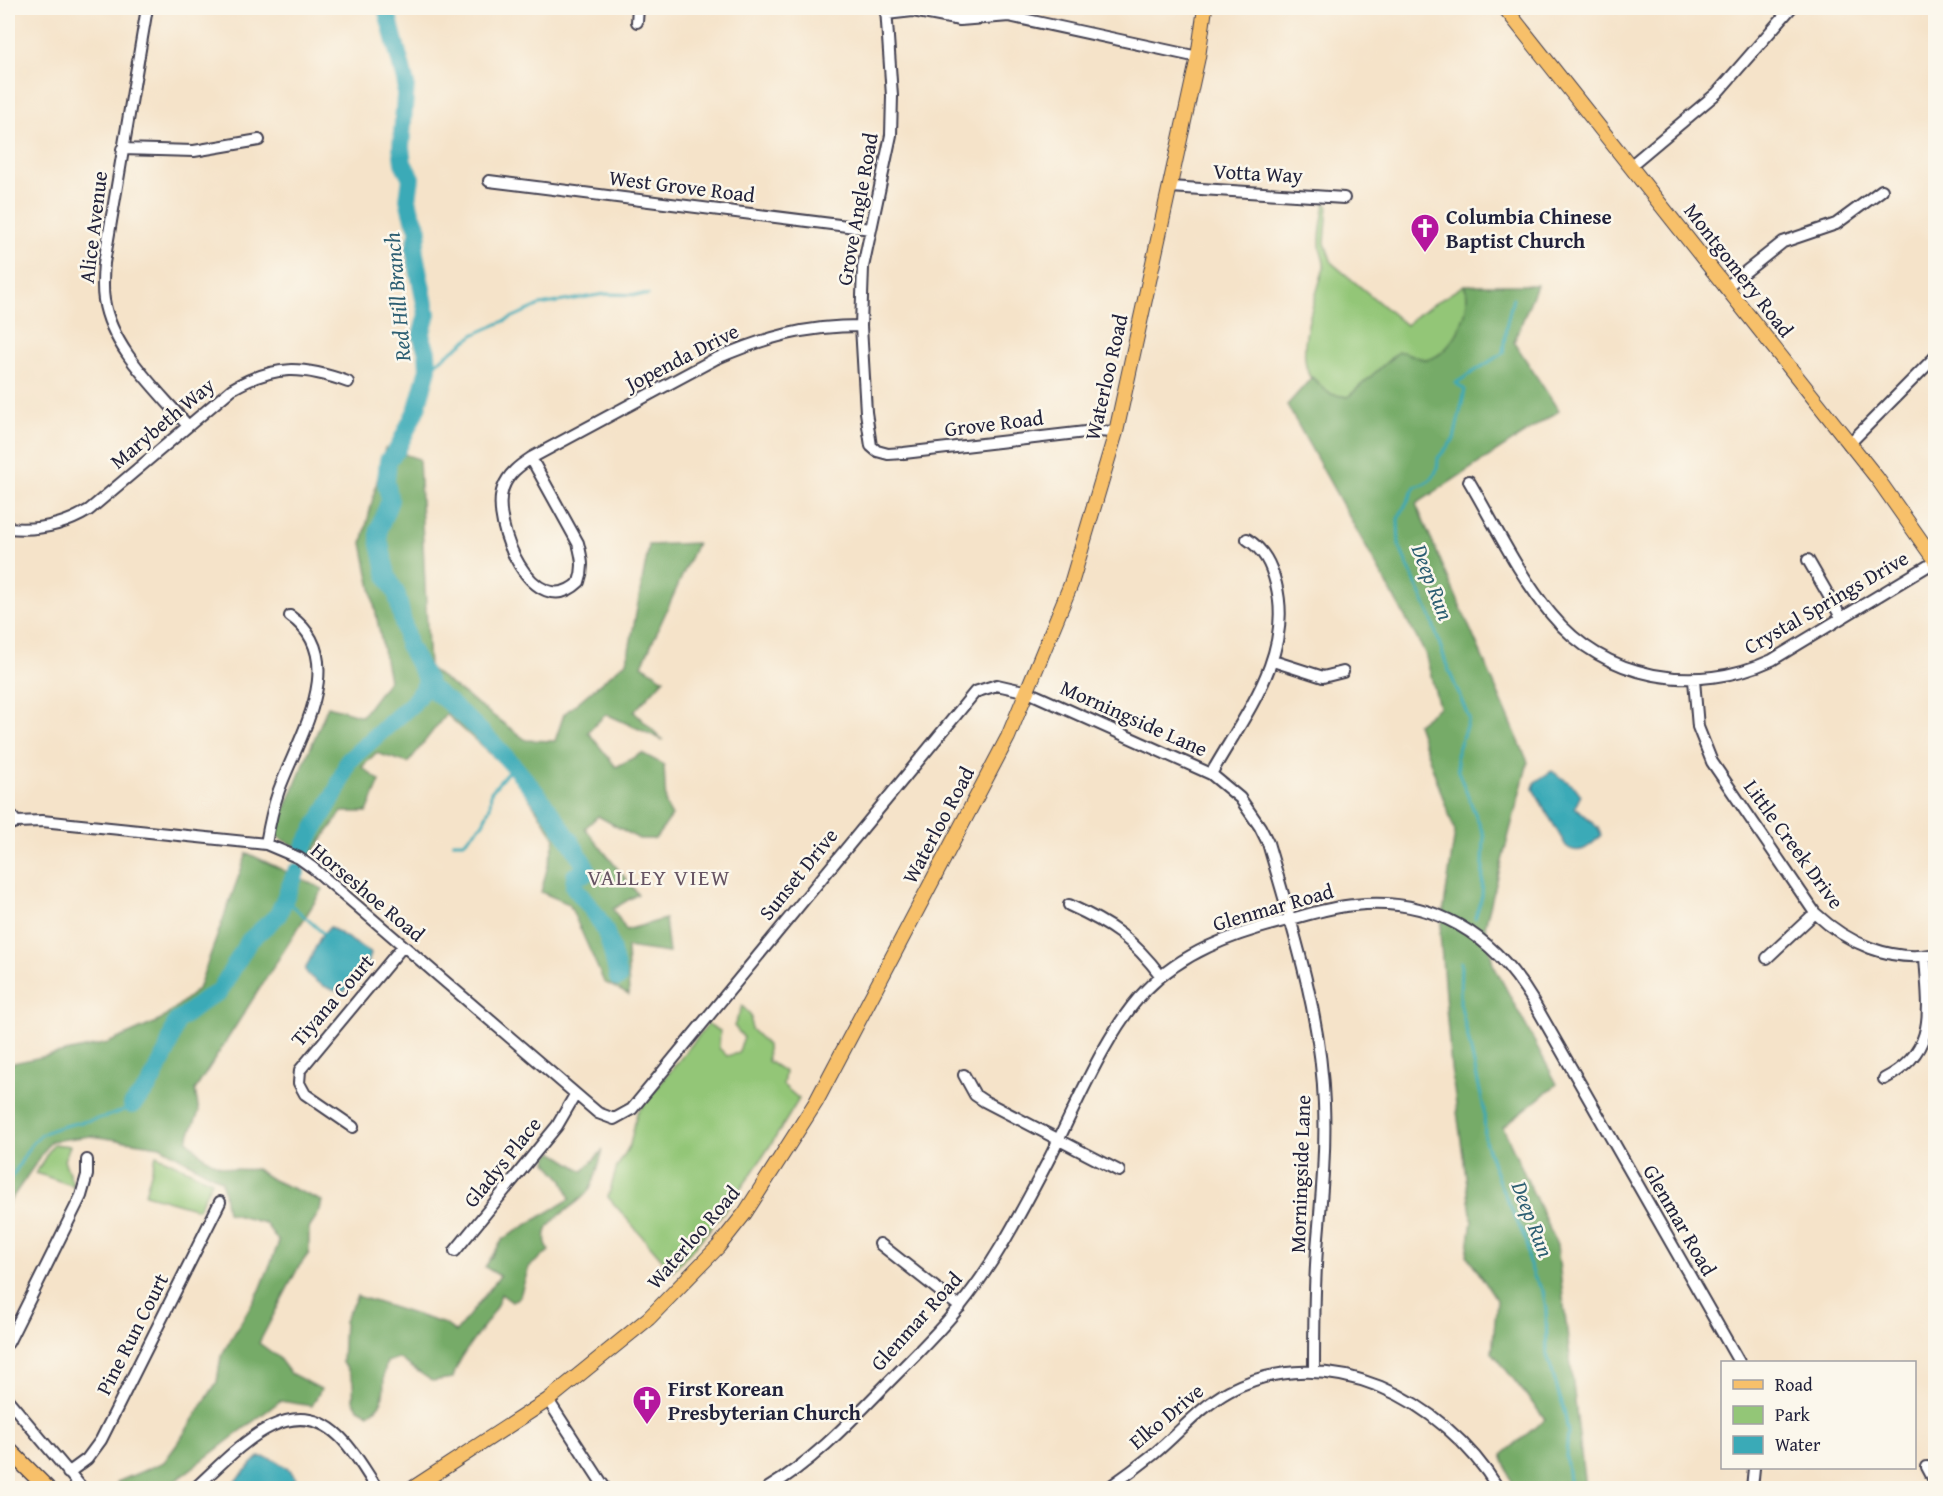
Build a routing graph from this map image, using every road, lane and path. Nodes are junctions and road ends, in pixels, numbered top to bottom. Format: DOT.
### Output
graph roads {
  1 [pos="147,8"];
  2 [pos="638,8"];
  3 [pos="1205,8"];
  4 [pos="1505,8"];
  5 [pos="1791,8"];
  6 [pos="886,11"];
  7 [pos="954,13"];
  8 [pos="637,22"];
  9 [pos="1198,57"];
  10 [pos="259,140"];
  11 [pos="123,149"];
  12 [pos="1630,166"];
  13 [pos="489,181"];
  14 [pos="1170,187"];
  15 [pos="1882,190"];
  16 [pos="1344,198"];
  17 [pos="871,229"];
  18 [pos="1725,288"];
  19 [pos="861,326"];
  20 [pos="1935,356"];
  21 [pos="348,382"];
  22 [pos="188,426"];
  23 [pos="1116,432"];
  24 [pos="1849,444"];
  25 [pos="877,451"];
  26 [pos="531,458"];
  27 [pos="1469,481"];
  28 [pos="8,528"];
  29 [pos="1247,539"];
  30 [pos="1808,560"];
  31 [pos="1935,562"];
  32 [pos="290,616"];
  33 [pos="1841,617"];
  34 [pos="1273,661"];
  35 [pos="1343,672"];
  36 [pos="1694,680"];
  37 [pos="1028,692"];
  38 [pos="1211,774"];
  39 [pos="8,811"];
  40 [pos="12,824"];
  41 [pos="266,844"];
  42 [pos="1068,905"];
  43 [pos="1815,913"];
  44 [pos="1290,920"];
  45 [pos="403,946"];
  46 [pos="1930,955"];
  47 [pos="1767,958"];
  48 [pos="1161,976"];
  49 [pos="964,1075"];
  50 [pos="1884,1079"];
  51 [pos="575,1095"];
  52 [pos="614,1119"];
  53 [pos="353,1127"];
  54 [pos="1059,1140"];
  55 [pos="87,1160"];
  56 [pos="1119,1171"];
  57 [pos="220,1202"];
  58 [pos="880,1244"];
  59 [pos="455,1251"];
  60 [pos="960,1307"];
  61 [pos="8,1343"];
  62 [pos="1737,1361"];
  63 [pos="1314,1372"];
  64 [pos="8,1400"];
  65 [pos="548,1400"];
  66 [pos="8,1449"];
  67 [pos="1927,1467"];
  68 [pos="1754,1469"];
  69 [pos="68,1473"];
  70 [pos="1935,1485"];
  71 [pos="47,1488"];
  72 [pos="82,1488"];
  73 [pos="195,1488"];
  74 [pos="377,1488"];
  75 [pos="413,1488"];
  76 [pos="605,1488"];
  77 [pos="768,1488"];
  78 [pos="1108,1488"];
  79 [pos="1498,1488"];
  80 [pos="1752,1488"];
  1 -- 11 [label="street, Alice Avenue"];
  2 -- 8 [label="street"];
  3 -- 9 [label="main road, Waterloo Road"];
  4 -- 12 [label="main road, Montgomery Road"];
  5 -- 12 [label="street"];
  6 -- 7 [label="street"];
  6 -- 17 [label="street, Grove Angle Road"];
  7 -- 9 [label="street"];
  9 -- 14 [label="main road, Waterloo Road"];
  10 -- 11 [label="street"];
  11 -- 22 [label="street, Alice Avenue"];
  12 -- 18 [label="main road, Montgomery Road"];
  13 -- 17 [label="street, West Grove Road"];
  14 -- 16 [label="street, Votta Way"];
  14 -- 23 [label="main road, Waterloo Road"];
  15 -- 18 [label="street"];
  17 -- 19 [label="street, Grove Angle Road"];
  18 -- 24 [label="main road, Montgomery Road"];
  19 -- 25 [label="street, Grove Angle Road"];
  19 -- 26 [label="street, Jopenda Drive"];
  20 -- 24 [label="street"];
  21 -- 22 [label="street, Marybeth Way"];
  22 -- 28 [label="street, Marybeth Way"];
  23 -- 25 [label="street, Grove Road"];
  23 -- 37 [label="main road, Waterloo Road"];
  24 -- 31 [label="main road, Montgomery Road"];
  26 -- 26 [label="street, Jopenda Drive"];
  27 -- 36 [label="street, Crystal Springs Drive"];
  29 -- 34 [label="street"];
  30 -- 33 [label="street"];
  31 -- 33 [label="street, Crystal Springs Drive"];
  32 -- 41 [label="street"];
  33 -- 36 [label="street, Crystal Springs Drive"];
  34 -- 35 [label="street"];
  34 -- 38 [label="street"];
  36 -- 43 [label="street, Little Creek Drive"];
  37 -- 38 [label="street, Morningside Lane"];
  37 -- 52 [label="street, Sunset Drive"];
  37 -- 65 [label="main road, Waterloo Road"];
  38 -- 44 [label="street, Morningside Lane"];
  39 -- 40 [label="street"];
  40 -- 41 [label="street, Horseshoe Road"];
  41 -- 45 [label="street, Horseshoe Road"];
  42 -- 48 [label="street"];
  43 -- 46 [label="street, Little Creek Drive"];
  43 -- 47 [label="street"];
  44 -- 48 [label="street, Glenmar Road"];
  44 -- 62 [label="street, Glenmar Road"];
  44 -- 63 [label="street, Morningside Lane"];
  45 -- 51 [label="street, Horseshoe Road"];
  45 -- 53 [label="street, Tiyana Court"];
  46 -- 50 [label="street"];
  48 -- 54 [label="street, Glenmar Road"];
  49 -- 54 [label="street"];
  51 -- 52 [label="street, Horseshoe Road"];
  51 -- 59 [label="street, Gladys Place"];
  54 -- 56 [label="street"];
  54 -- 60 [label="street, Glenmar Road"];
  55 -- 61 [label="street"];
  57 -- 69 [label="street, Pine Run Court"];
  58 -- 60 [label="street"];
  60 -- 77 [label="street, Glenmar Road"];
  63 -- 78 [label="street, Elko Drive"];
  63 -- 79 [label="street, Elko Drive"];
  64 -- 69 [label="street"];
  65 -- 75 [label="main road, Waterloo Road"];
  65 -- 76 [label="street"];
  66 -- 71 [label="highway"];
  67 -- 70 [label="street"];
  68 -- 80 [label="street"];
  69 -- 72 [label="street"];
  73 -- 74 [label="street"];
}
